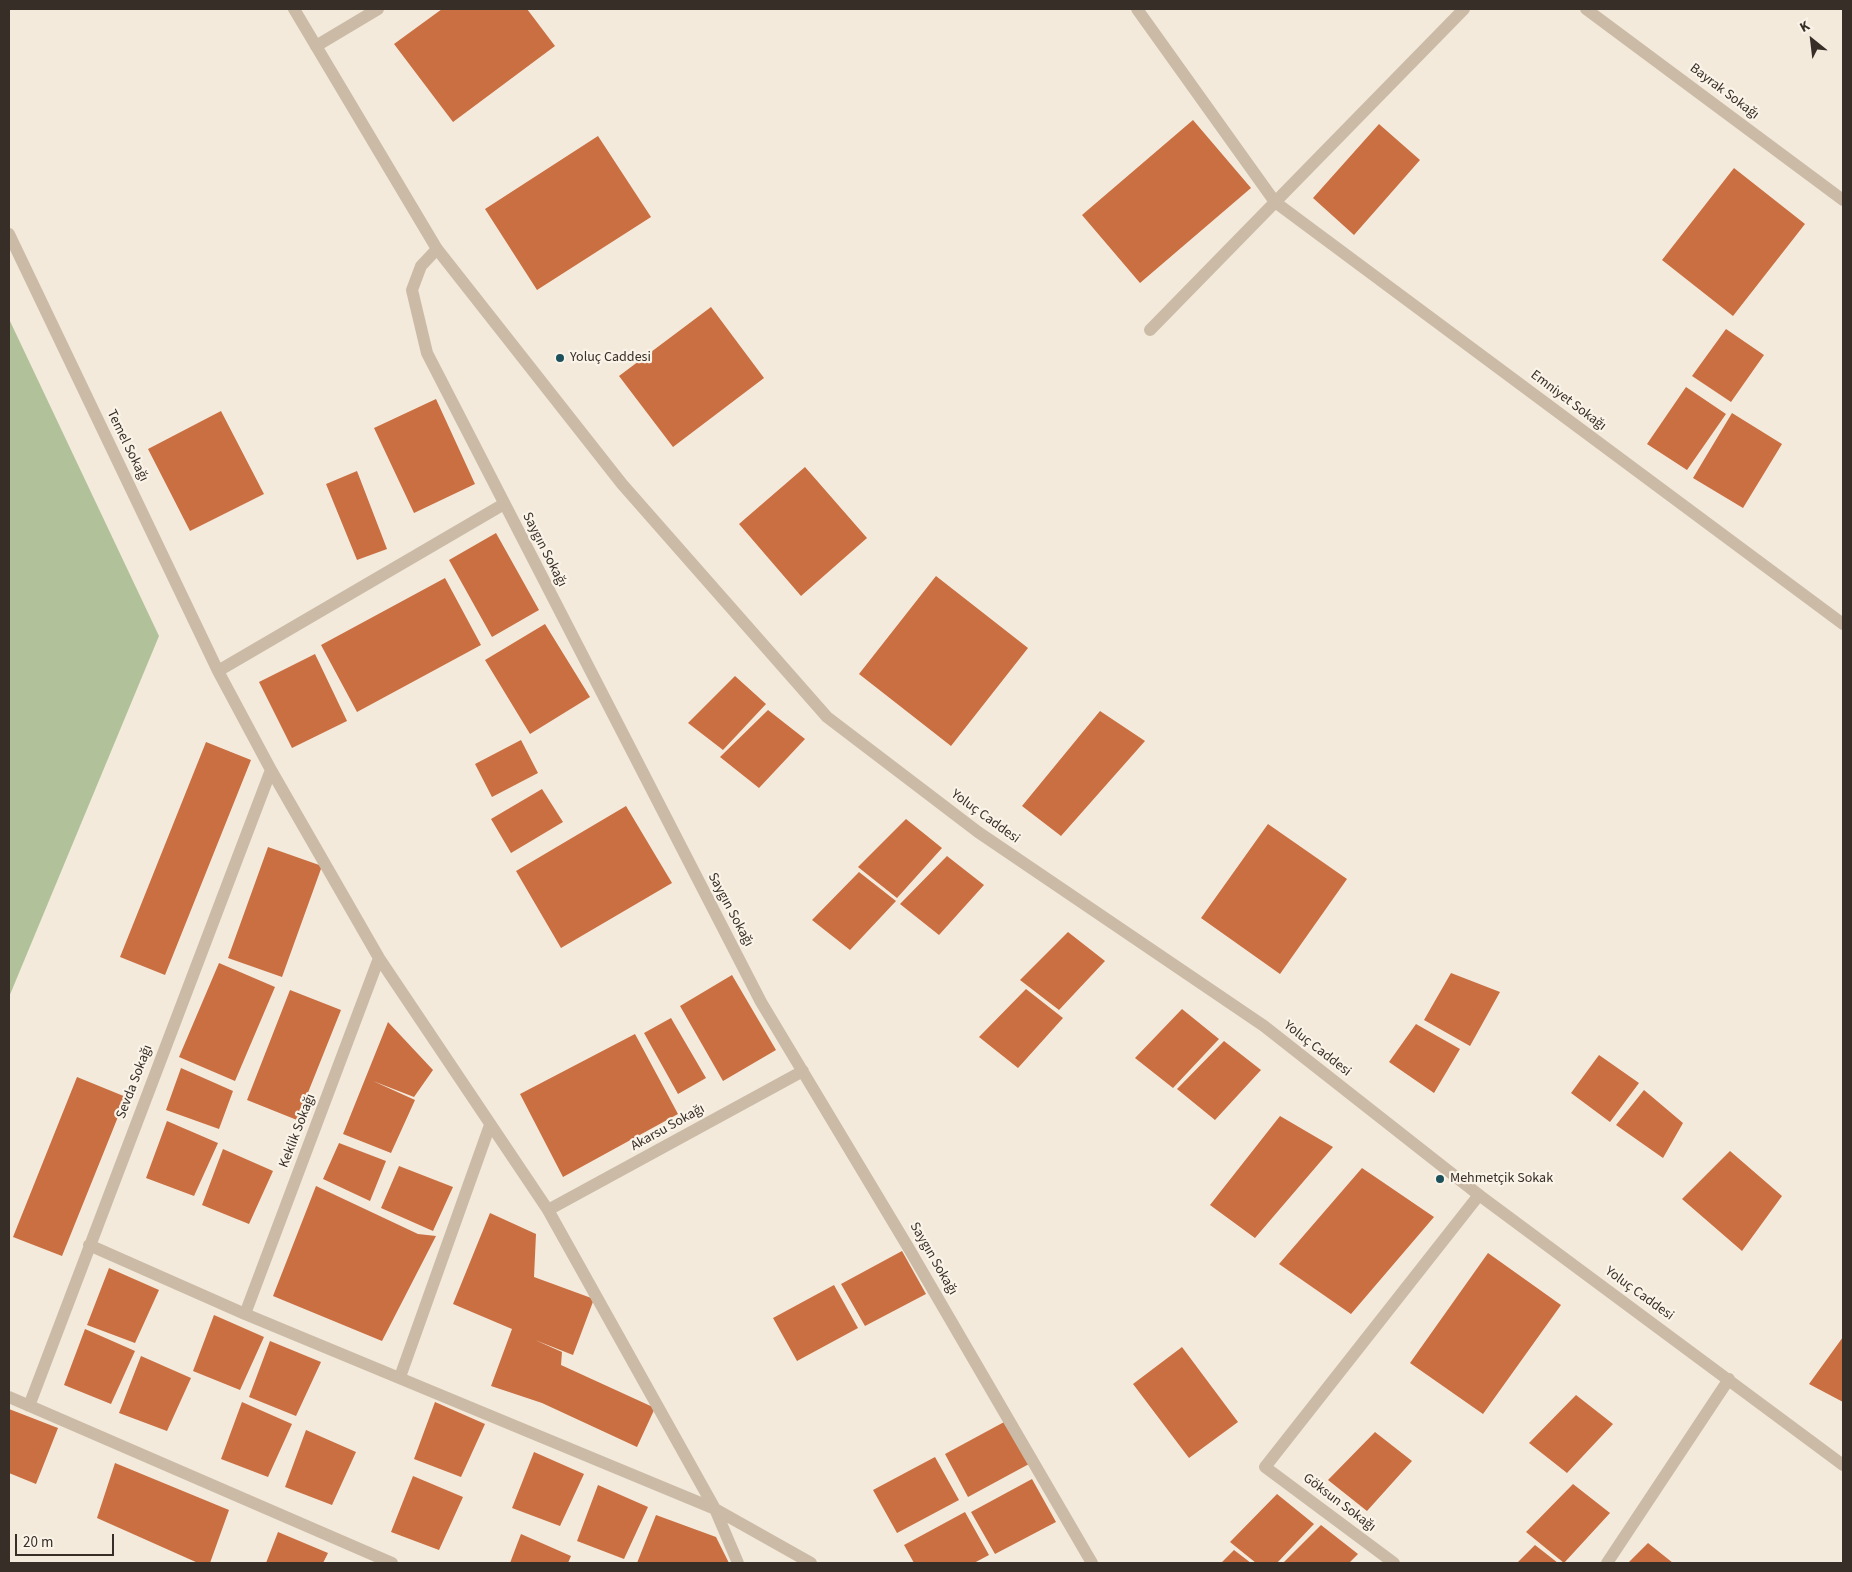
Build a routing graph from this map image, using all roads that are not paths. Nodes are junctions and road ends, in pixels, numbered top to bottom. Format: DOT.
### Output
graph roads {
  1 [pos="294,9"];
  2 [pos="378,9"];
  3 [pos="1137,9"];
  4 [pos="1464,9"];
  5 [pos="1586,9"];
  6 [pos="316,46"];
  7 [pos="1843,200"];
  8 [pos="1275,202"];
  9 [pos="9,234"];
  10 [pos="437,248"];
  11 [pos="1150,330"];
  12 [pos="504,504"];
  13 [pos="1843,624"];
  14 [pos="218,671"];
  15 [pos="271,770"];
  16 [pos="379,958"];
  17 [pos="802,1071"];
  18 [pos="490,1125"];
  19 [pos="1479,1195"];
  20 [pos="548,1210"];
  21 [pos="89,1245"];
  22 [pos="245,1314"];
  23 [pos="400,1377"];
  24 [pos="1729,1379"];
  25 [pos="9,1397"];
  26 [pos="29,1406"];
  27 [pos="1843,1465"];
  28 [pos="715,1509"];
  29 [pos="392,1563"];
  30 [pos="738,1563"];
  31 [pos="811,1563"];
  32 [pos="1092,1563"];
  33 [pos="1394,1563"];
  34 [pos="1607,1563"];
  1 -- 6 [label="street, Yoluç Caddesi"];
  2 -- 6 [label="street"];
  3 -- 8 [label="street, Emniyet Sokağı"];
  4 -- 8 [label="street"];
  5 -- 7 [label="street, Bayrak Sokağı"];
  6 -- 10 [label="street, Yoluç Caddesi"];
  8 -- 11 [label="street"];
  8 -- 13 [label="street, Emniyet Sokağı"];
  9 -- 14 [label="street, Temel Sokağı"];
  10 -- 12 [label="street, Saygın Sokağı"];
  10 -- 19 [label="street, Yoluç Caddesi"];
  12 -- 14 [label="street"];
  12 -- 17 [label="street, Saygın Sokağı"];
  14 -- 15 [label="street, Temel Sokağı"];
  15 -- 16 [label="street, Temel Sokağı"];
  15 -- 21 [label="street, Sevda Sokağı"];
  16 -- 18 [label="street, Temel Sokağı"];
  16 -- 22 [label="street, Keklik Sokağı"];
  17 -- 20 [label="street, Akarsu Sokağı"];
  17 -- 32 [label="street, Saygın Sokağı"];
  18 -- 20 [label="street, Temel Sokağı"];
  18 -- 23 [label="street"];
  19 -- 24 [label="street, Yoluç Caddesi"];
  19 -- 33 [label="street, Göksun Sokağı"];
  20 -- 28 [label="street, Temel Sokağı"];
  21 -- 22 [label="street"];
  21 -- 26 [label="street, Sevda Sokağı"];
  22 -- 23 [label="street"];
  23 -- 28 [label="street"];
  24 -- 27 [label="street, Yoluç Caddesi"];
  24 -- 34 [label="street"];
  25 -- 26 [label="street"];
  26 -- 29 [label="street"];
  28 -- 30 [label="street, Temel Sokağı"];
  28 -- 31 [label="street"];
}
